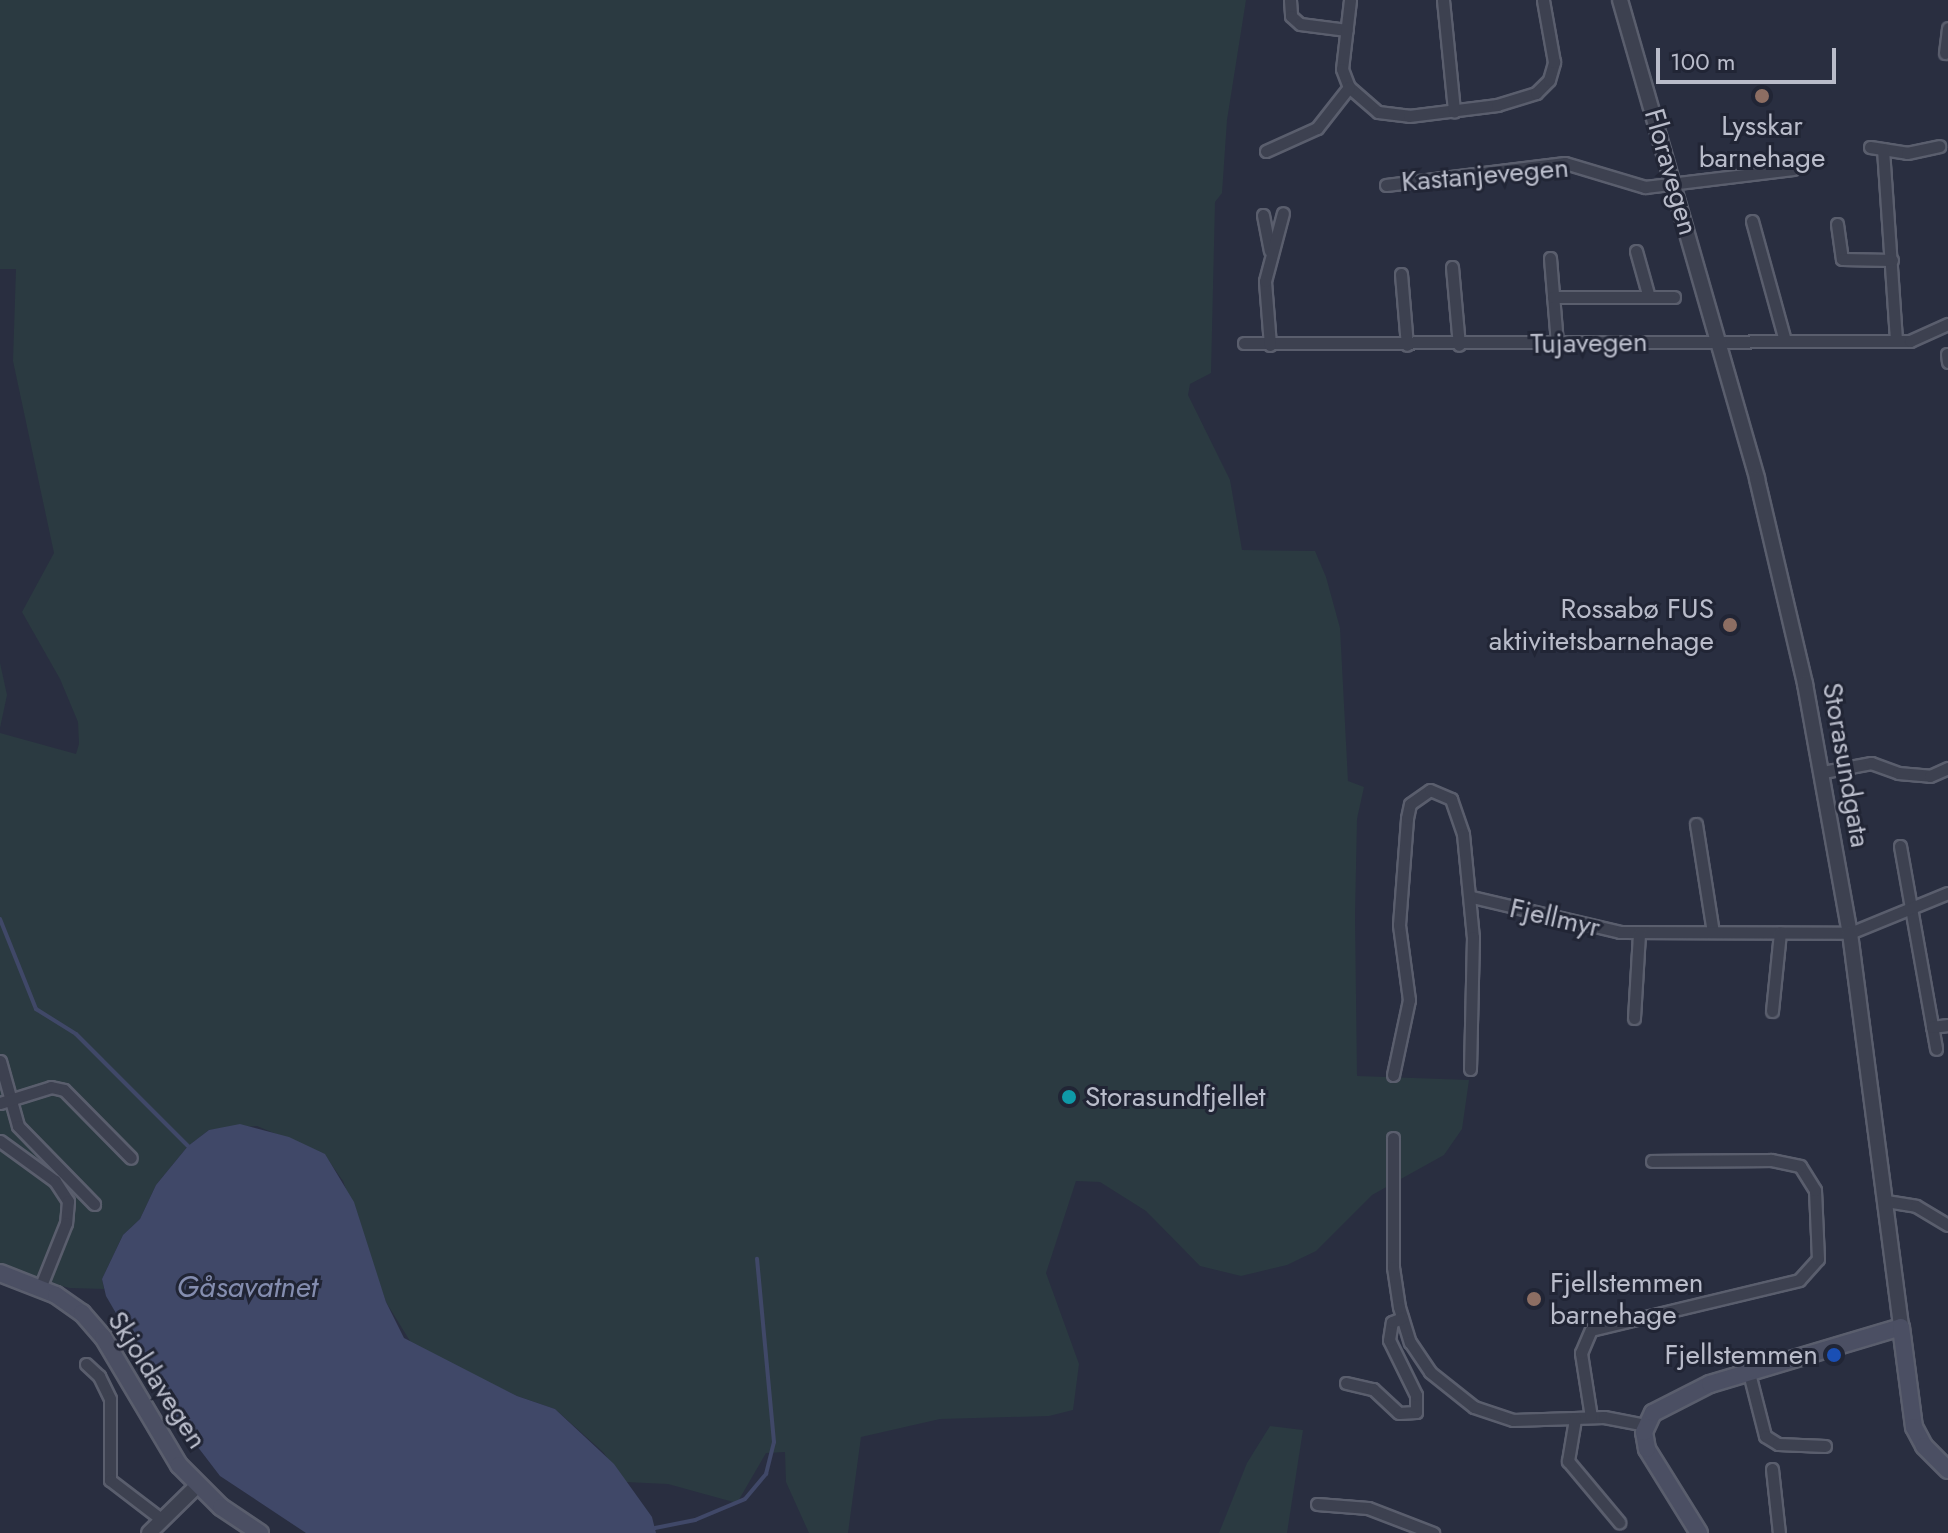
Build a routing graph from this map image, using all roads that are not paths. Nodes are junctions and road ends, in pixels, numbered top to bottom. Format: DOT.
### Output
graph roads {
  1 [pos="1290,0"];
  2 [pos="1350,0"];
  3 [pos="1443,0"];
  4 [pos="1543,0"];
  5 [pos="1620,0"];
  6 [pos="1948,28"];
  7 [pos="1347,30"];
  8 [pos="1945,53"];
  9 [pos="1349,87"];
  10 [pos="1454,111"];
  11 [pos="1939,146"];
  12 [pos="1870,147"];
  13 [pos="1266,151"];
  14 [pos="1883,154"];
  15 [pos="1793,169"];
  16 [pos="1386,185"];
  17 [pos="1676,185"];
  18 [pos="1283,213"];
  19 [pos="1263,215"];
  20 [pos="1752,221"];
  21 [pos="1837,224"];
  22 [pos="1636,251"];
  23 [pos="1271,253"];
  24 [pos="1550,258"];
  25 [pos="1892,260"];
  26 [pos="1452,267"];
  27 [pos="1401,274"];
  28 [pos="1648,294"];
  29 [pos="1553,297"];
  30 [pos="1674,297"];
  31 [pos="1948,324"];
  32 [pos="1785,341"];
  33 [pos="1896,341"];
  34 [pos="1244,343"];
  35 [pos="1557,343"];
  36 [pos="1720,343"];
  37 [pos="1270,345"];
  38 [pos="1407,345"];
  39 [pos="1459,345"];
  40 [pos="1947,354"];
  41 [pos="1948,362"];
  42 [pos="1948,768"];
  43 [pos="1823,772"];
  44 [pos="1696,824"];
  45 [pos="1900,846"];
  46 [pos="1948,893"];
  47 [pos="1472,897"];
  48 [pos="1912,906"];
  49 [pos="1713,932"];
  50 [pos="1780,932"];
  51 [pos="1639,933"];
  52 [pos="1850,933"];
  53 [pos="1772,1011"];
  54 [pos="1634,1018"];
  55 [pos="1948,1025"];
  56 [pos="1932,1027"];
  57 [pos="1936,1049"];
  58 [pos="0,1061"];
  59 [pos="1470,1069"];
  60 [pos="1393,1075"];
  61 [pos="4,1102"];
  62 [pos="1393,1138"];
  63 [pos="0,1141"];
  64 [pos="131,1158"];
  65 [pos="1652,1161"];
  66 [pos="1886,1201"];
  67 [pos="94,1204"];
  68 [pos="1948,1225"];
  69 [pos="0,1273"];
  70 [pos="40,1288"];
  71 [pos="1402,1318"];
  72 [pos="1901,1327"];
  73 [pos="86,1364"];
  74 [pos="1749,1373"];
  75 [pos="1346,1383"];
  76 [pos="1591,1417"];
  77 [pos="1575,1419"];
  78 [pos="1646,1425"];
  79 [pos="1825,1446"];
  80 [pos="1772,1469"];
  81 [pos="1948,1470"];
  82 [pos="197,1486"];
  83 [pos="1317,1504"];
  84 [pos="161,1519"];
  85 [pos="1619,1522"];
  86 [pos="149,1533"];
  87 [pos="260,1533"];
  88 [pos="1433,1533"];
  89 [pos="1699,1533"];
  90 [pos="1779,1533"];
  1 -- 7 [label="street"];
  2 -- 7 [label="street"];
  3 -- 10 [label="street"];
  4 -- 10 [label="street"];
  5 -- 17 [label="street, Floravegen"];
  6 -- 8 [label="street"];
  7 -- 9 [label="street"];
  9 -- 10 [label="street"];
  9 -- 13 [label="street"];
  11 -- 14 [label="street"];
  12 -- 14 [label="street"];
  14 -- 25 [label="street"];
  15 -- 17 [label="street, Kastanjevegen"];
  16 -- 17 [label="street, Kastanjevegen"];
  17 -- 36 [label="street, Floravegen"];
  18 -- 23 [label="street"];
  19 -- 23 [label="street"];
  20 -- 32 [label="street"];
  21 -- 25 [label="street"];
  22 -- 28 [label="street"];
  23 -- 37 [label="street"];
  24 -- 29 [label="street"];
  25 -- 33 [label="street"];
  26 -- 39 [label="street"];
  27 -- 38 [label="street"];
  28 -- 29 [label="street"];
  28 -- 30 [label="street"];
  29 -- 35 [label="street"];
  31 -- 33 [label="street, Tujavegen"];
  32 -- 33 [label="street, Tujavegen"];
  32 -- 36 [label="street, Tujavegen"];
  34 -- 37 [label="street, Tujavegen"];
  35 -- 36 [label="street, Tujavegen"];
  35 -- 39 [label="street, Tujavegen"];
  36 -- 43 [label="street, Storasundgata"];
  37 -- 38 [label="street, Tujavegen"];
  38 -- 39 [label="street, Tujavegen"];
  40 -- 41 [label="street"];
  42 -- 43 [label="street"];
  43 -- 52 [label="street, Storasundgata"];
  44 -- 49 [label="street"];
  45 -- 48 [label="street"];
  46 -- 48 [label="street"];
  47 -- 51 [label="street, Fjellmyr"];
  47 -- 59 [label="street"];
  47 -- 60 [label="street"];
  48 -- 52 [label="street"];
  48 -- 56 [label="street"];
  49 -- 50 [label="street, Fjellmyr"];
  49 -- 51 [label="street, Fjellmyr"];
  50 -- 52 [label="street, Fjellmyr"];
  50 -- 53 [label="street"];
  51 -- 54 [label="street, Fjellmyr"];
  52 -- 66 [label="street, Storasundgata"];
  55 -- 56 [label="street"];
  56 -- 57 [label="street"];
  58 -- 61 [label="street"];
  61 -- 64 [label="street"];
  61 -- 67 [label="street"];
  62 -- 71 [label="street"];
  63 -- 70 [label="street"];
  65 -- 76 [label="street"];
  66 -- 68 [label="street"];
  66 -- 72 [label="street, Storasundgata"];
  69 -- 70 [label="main road, Skjoldavegen"];
  70 -- 82 [label="main road, Skjoldavegen"];
  71 -- 75 [label="street"];
  71 -- 77 [label="street"];
  72 -- 74 [label="main road"];
  72 -- 81 [label="main road, Storasundgata"];
  73 -- 84 [label="street, Skjoldavegen"];
  74 -- 78 [label="main road"];
  74 -- 79 [label="street"];
  76 -- 77 [label="street"];
  76 -- 78 [label="street"];
  77 -- 85 [label="street"];
  78 -- 89 [label="main road"];
  80 -- 90 [label="street"];
  82 -- 84 [label="street"];
  82 -- 87 [label="main road, Skjoldavegen"];
  83 -- 88 [label="street"];
  84 -- 86 [label="street"];
}
